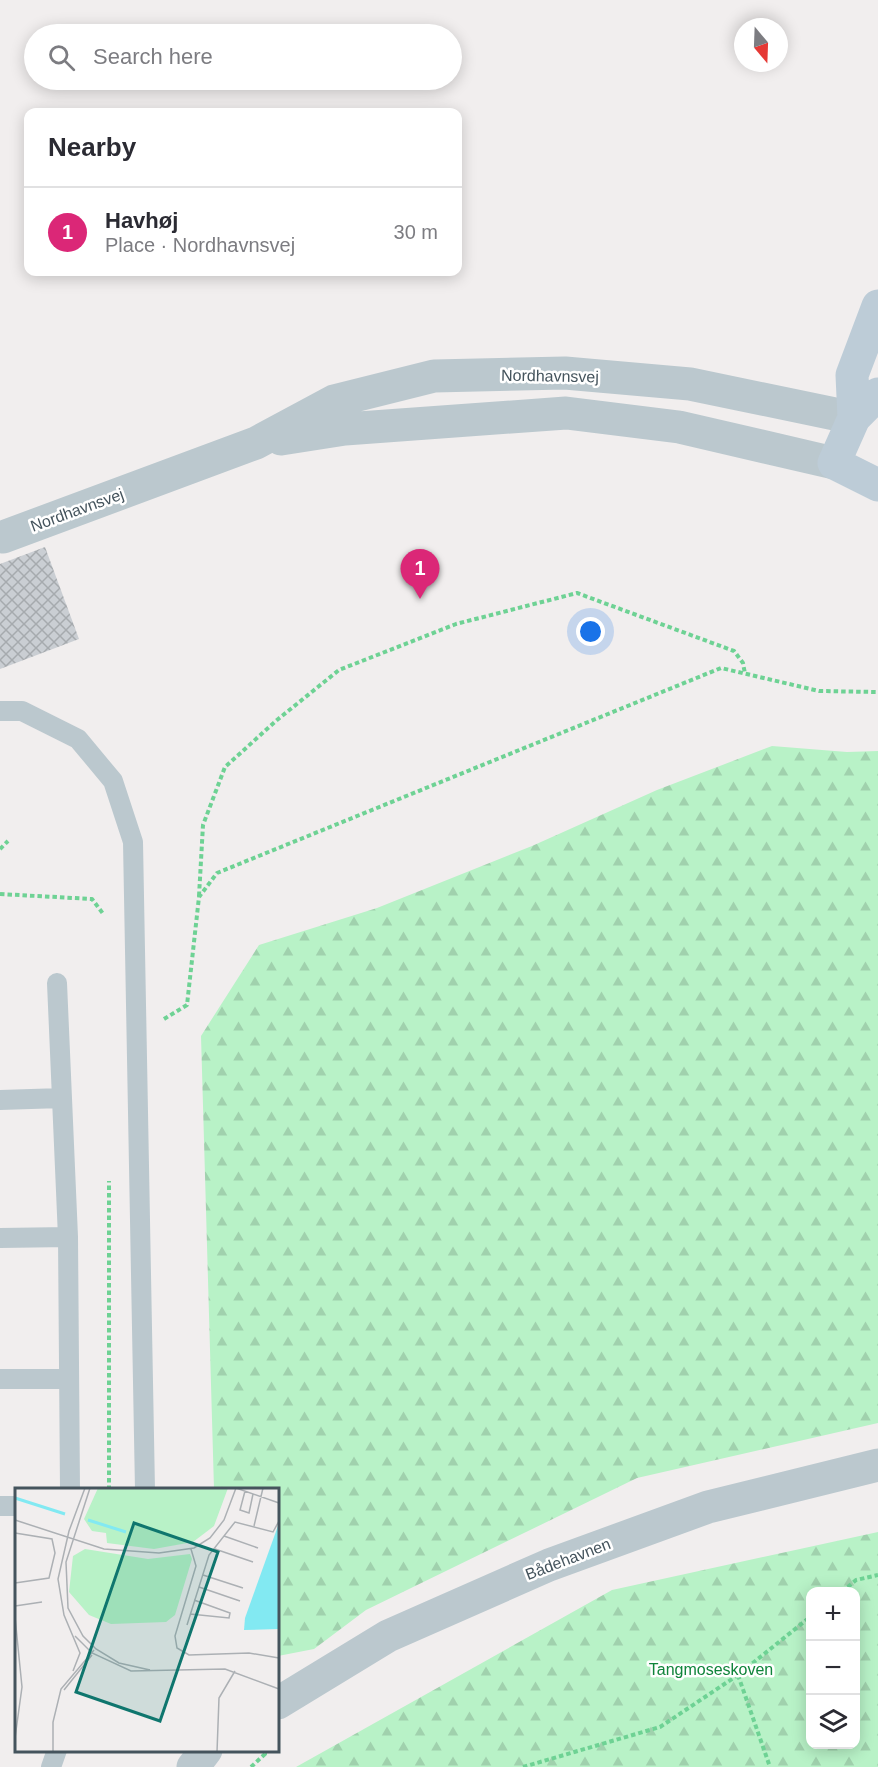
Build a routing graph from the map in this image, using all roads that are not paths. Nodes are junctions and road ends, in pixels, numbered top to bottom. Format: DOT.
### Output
graph roads {
  1 [pos="878,306"];
  2 [pos="878,394"];
  3 [pos="866,424"];
  4 [pos="256,443"];
  5 [pos="834,463"];
  6 [pos="878,485"];
  7 [pos="2,538"];
  8 [pos="0,711"];
  9 [pos="57,983"];
  10 [pos="62,1098"];
  11 [pos="0,1100"];
  12 [pos="68,1237"];
  13 [pos="0,1238"];
  14 [pos="0,1379"];
  15 [pos="69,1379"];
  16 [pos="878,1465"];
  17 [pos="70,1488"];
  18 [pos="145,1488"];
  19 [pos="279,1702"];
  20 [pos="56,1752"];
  21 [pos="204,1752"];
  22 [pos="51,1767"];
  23 [pos="193,1767"];
  1 -- 3 [label="street"];
  2 -- 3 [label="street"];
  3 -- 4 [label="street, Nordhavnsvej"];
  3 -- 5 [label="street"];
  4 -- 5 [label="street, Nordhavnsvej"];
  4 -- 7 [label="street, Nordhavnsvej"];
  5 -- 6 [label="street"];
  8 -- 18 [label="lane"];
  9 -- 10 [label="lane"];
  10 -- 11 [label="lane"];
  10 -- 12 [label="lane"];
  12 -- 13 [label="lane"];
  12 -- 15 [label="lane"];
  14 -- 15 [label="lane"];
  15 -- 17 [label="lane"];
  16 -- 19 [label="street, Bådehavnen"];
  20 -- 22 [label="lane"];
  21 -- 23 [label="street"];
}
